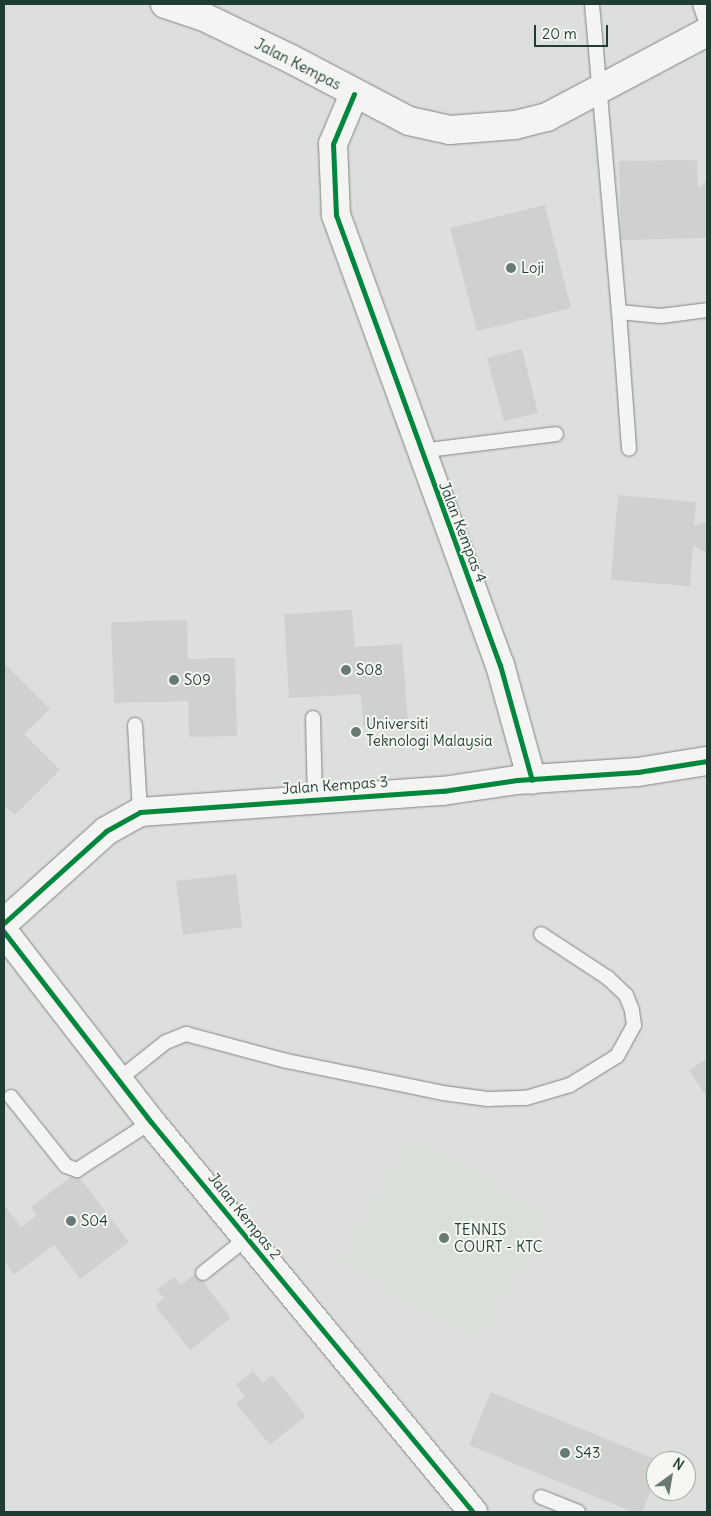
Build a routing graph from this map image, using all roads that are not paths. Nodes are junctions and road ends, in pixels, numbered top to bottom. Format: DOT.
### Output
graph roads {
  1 [pos="165,4"];
  2 [pos="592,4"];
  3 [pos="700,4"];
  4 [pos="707,24"];
  5 [pos="707,32"];
  6 [pos="601,90"];
  7 [pos="354,94"];
  8 [pos="707,310"];
  9 [pos="619,312"];
  10 [pos="556,434"];
  11 [pos="630,448"];
  12 [pos="420,451"];
  13 [pos="313,718"];
  14 [pos="135,725"];
  15 [pos="707,761"];
  16 [pos="532,780"];
  17 [pos="315,799"];
  18 [pos="140,812"];
  19 [pos="4,923"];
  20 [pos="4,932"];
  21 [pos="541,934"];
  22 [pos="118,1080"];
  23 [pos="11,1097"];
  24 [pos="151,1122"];
  25 [pos="247,1238"];
  26 [pos="203,1274"];
  27 [pos="541,1498"];
  28 [pos="472,1512"];
  29 [pos="578,1512"];
  1 -- 7 [label="street, Jalan Kempas"];
  2 -- 6 [label="lane"];
  3 -- 4 [label="lane"];
  5 -- 6 [label="street, Jalan Kempas"];
  6 -- 7 [label="street, Jalan Kempas"];
  6 -- 9 [label="lane"];
  7 -- 12 [label="street, Jalan Kempas 4"];
  8 -- 9 [label="lane"];
  9 -- 11 [label="lane"];
  10 -- 12 [label="lane"];
  12 -- 16 [label="street, Jalan Kempas 4"];
  13 -- 17 [label="lane"];
  14 -- 18 [label="lane"];
  15 -- 16 [label="street, Jalan Kempas 3"];
  16 -- 17 [label="street, Jalan Kempas 3"];
  17 -- 18 [label="street, Jalan Kempas 3"];
  18 -- 19 [label="street, Jalan Kempas 3"];
  20 -- 22 [label="street, Jalan Kempas 2"];
  21 -- 22 [label="lane"];
  22 -- 24 [label="street, Jalan Kempas 2"];
  23 -- 24 [label="lane"];
  24 -- 25 [label="street, Jalan Kempas 2"];
  25 -- 26 [label="lane"];
  25 -- 28 [label="street, Jalan Kempas 2"];
  27 -- 29 [label="lane"];
}
